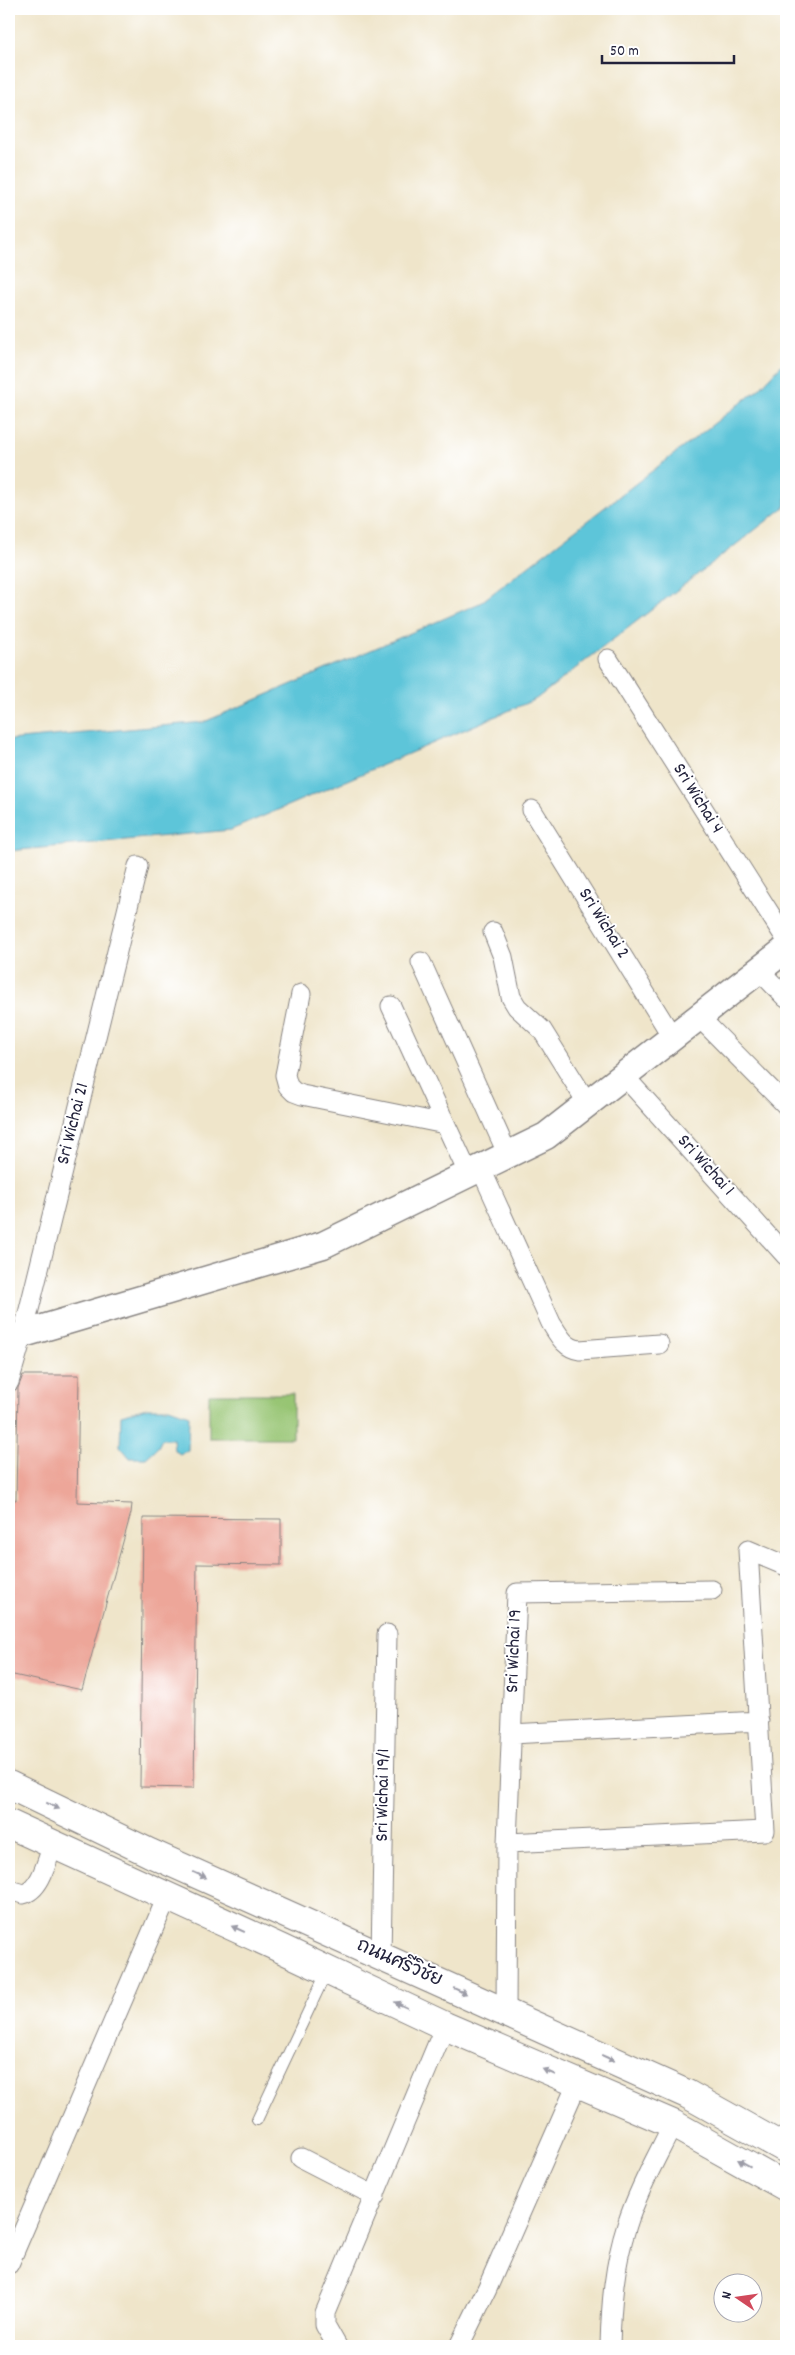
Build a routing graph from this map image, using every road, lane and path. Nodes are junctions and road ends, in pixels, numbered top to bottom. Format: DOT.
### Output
graph roads {
  1 [pos="608,659"];
  2 [pos="532,810"];
  3 [pos="138,866"];
  4 [pos="493,932"];
  5 [pos="786,939"];
  6 [pos="786,949"];
  7 [pos="422,962"];
  8 [pos="759,970"];
  9 [pos="301,994"];
  10 [pos="786,998"];
  11 [pos="391,1006"];
  12 [pos="699,1017"];
  13 [pos="673,1038"];
  14 [pos="624,1076"];
  15 [pos="588,1104"];
  16 [pos="786,1105"];
  17 [pos="445,1124"];
  18 [pos="508,1155"];
  19 [pos="475,1172"];
  20 [pos="786,1256"];
  21 [pos="23,1334"];
  22 [pos="660,1344"];
  23 [pos="9,1382"];
  24 [pos="786,1566"];
  25 [pos="712,1590"];
  26 [pos="387,1634"];
  27 [pos="758,1721"];
  28 [pos="512,1734"];
  29 [pos="9,1785"];
  30 [pos="9,1824"];
  31 [pos="507,1843"];
  32 [pos="53,1844"];
  33 [pos="150,1853"];
  34 [pos="137,1884"];
  35 [pos="9,1890"];
  36 [pos="167,1898"];
  37 [pos="296,1917"];
  38 [pos="282,1949"];
  39 [pos="381,1956"];
  40 [pos="327,1971"];
  41 [pos="506,2012"];
  42 [pos="445,2026"];
  43 [pos="577,2084"];
  44 [pos="257,2120"];
  45 [pos="672,2124"];
  46 [pos="786,2149"];
  47 [pos="301,2158"];
  48 [pos="786,2186"];
  49 [pos="375,2196"];
  50 [pos="9,2264"];
  51 [pos="337,2346"];
  52 [pos="459,2346"];
  53 [pos="610,2346"];
  1 -- 5 [label="street, Sri Wichai 4"];
  2 -- 13 [label="street, Sri Wichai 2"];
  3 -- 21 [label="street, Sri Wichai 21"];
  4 -- 15 [label="street"];
  6 -- 8 [label="street"];
  7 -- 18 [label="street"];
  8 -- 10 [label="street"];
  8 -- 12 [label="street"];
  9 -- 17 [label="street"];
  11 -- 17 [label="street"];
  12 -- 13 [label="street"];
  12 -- 16 [label="street"];
  13 -- 14 [label="street"];
  14 -- 15 [label="street"];
  14 -- 20 [label="street, Sri Wichai 1"];
  15 -- 18 [label="street"];
  17 -- 19 [label="street"];
  18 -- 19 [label="street"];
  19 -- 21 [label="street"];
  19 -- 22 [label="street"];
  21 -- 23 [label="street, Sri Wichai 21"];
  24 -- 27 [label="street"];
  25 -- 28 [label="street, Sri Wichai 19"];
  26 -- 39 [label="street, Sri Wichai 19/1"];
  27 -- 28 [label="street"];
  27 -- 31 [label="street"];
  28 -- 31 [label="street, Sri Wichai 19"];
  29 -- 33 [label="main road, ถนนศรีวิชัย, one-way"];
  30 -- 32 [label="main road, ถนนศรีวิชัย"];
  31 -- 41 [label="street, Sri Wichai 19"];
  32 -- 34 [label="main road, ถนนศรีวิชัย"];
  32 -- 35 [label="street"];
  33 -- 34 [label="main road"];
  33 -- 37 [label="main road, ถนนศรีวิชัย, one-way"];
  34 -- 36 [label="main road, ถนนศรีวิชัย"];
  38 -- 36 [label="main road, ถนนศรีวิชัย, one-way"];
  36 -- 50 [label="street"];
  37 -- 38 [label="main road"];
  37 -- 39 [label="main road, ถนนศรีวิชัย"];
  38 -- 40 [label="main road, ถนนศรีวิชัย"];
  39 -- 41 [label="main road, ถนนศรีวิชัย, one-way"];
  42 -- 40 [label="main road, ถนนศรีวิชัย, one-way"];
  40 -- 44 [label="lane"];
  41 -- 46 [label="main road, ถนนศรีวิชัย, one-way"];
  43 -- 42 [label="main road, ถนนศรีวิชัย, one-way"];
  42 -- 49 [label="street"];
  43 -- 45 [label="main road, ถนนศรีวิชัย"];
  43 -- 52 [label="street"];
  48 -- 45 [label="main road, ถนนศรีวิชัย, one-way"];
  45 -- 53 [label="street"];
  47 -- 49 [label="street"];
  49 -- 51 [label="street"];
}
